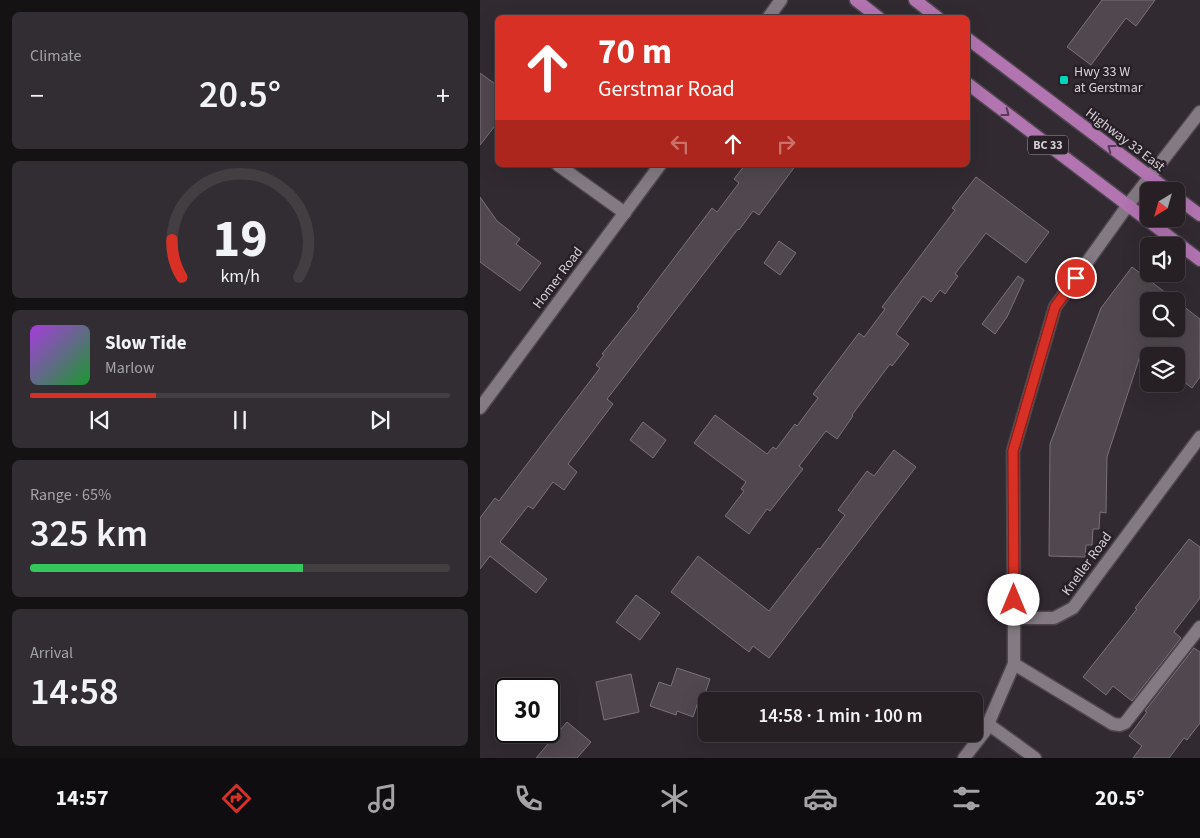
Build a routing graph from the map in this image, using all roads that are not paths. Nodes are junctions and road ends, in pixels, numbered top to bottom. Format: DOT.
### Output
graph roads {
  1 [pos="781,0"];
  2 [pos="856,0"];
  3 [pos="915,0"];
  4 [pos="770,15"];
  5 [pos="875,15"];
  6 [pos="934,15"];
  7 [pos="970,41"];
  8 [pos="970,86"];
  9 [pos="1200,112"];
  10 [pos="561,167"];
  11 [pos="659,167"];
  12 [pos="1150,177"];
  13 [pos="1157,182"];
  14 [pos="1185,204"];
  15 [pos="1128,205"];
  16 [pos="625,212"];
  17 [pos="1200,215"];
  18 [pos="1200,260"];
  19 [pos="480,408"];
  20 [pos="1200,437"];
  21 [pos="1014,618"];
  22 [pos="1200,627"];
  23 [pos="1014,664"];
  24 [pos="988,724"];
  25 [pos="964,758"];
  26 [pos="1035,758"];
  1 -- 4 [label="street"];
  2 -- 5 [label="main road"];
  3 -- 6 [label="main road"];
  12 -- 7 [label="main road, Highway 33 East / BC 33, one-way"];
  8 -- 15 [label="main road, BC 33, one-way"];
  9 -- 12 [label="street"];
  10 -- 16 [label="street"];
  11 -- 16 [label="street, Homer Road"];
  12 -- 13 [label="main road, Highway 33 East / BC 33"];
  12 -- 15 [label="street"];
  14 -- 17 [label="main road"];
  15 -- 18 [label="main road, BC 33"];
  15 -- 21 [label="street"];
  16 -- 19 [label="street, Homer Road"];
  20 -- 21 [label="street, Kneller Road"];
  21 -- 23 [label="street"];
  22 -- 23 [label="street"];
  23 -- 24 [label="street"];
  24 -- 25 [label="street"];
  24 -- 26 [label="street"];
}
